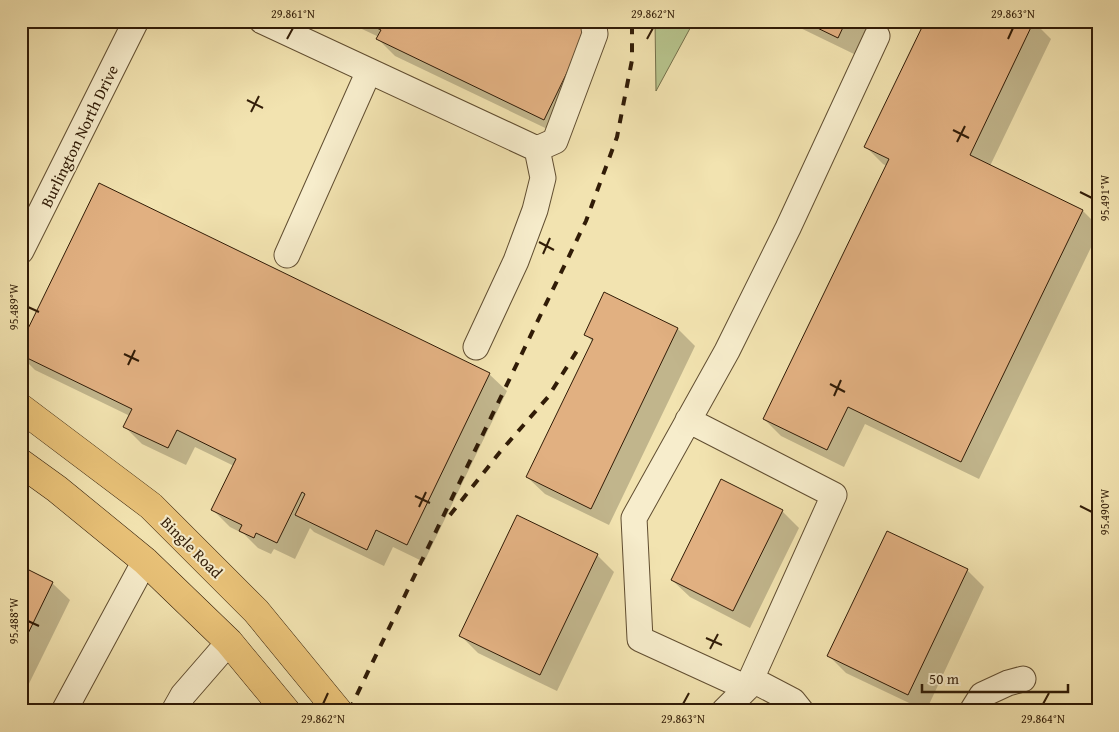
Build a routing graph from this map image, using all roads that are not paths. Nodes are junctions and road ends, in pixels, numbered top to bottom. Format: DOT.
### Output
graph roads {
  1 [pos="136,21"];
  2 [pos="262,21"];
  3 [pos="592,21"];
  4 [pos="877,36"];
  5 [pos="369,71"];
  6 [pos="537,149"];
  7 [pos="21,251"];
  8 [pos="287,255"];
  9 [pos="476,347"];
  10 [pos="21,408"];
  11 [pos="688,420"];
  12 [pos="21,463"];
  13 [pos="145,561"];
  14 [pos="256,611"];
  15 [pos="229,642"];
  16 [pos="1023,678"];
  17 [pos="749,683"];
  18 [pos="64,711"];
  19 [pos="174,711"];
  20 [pos="286,711"];
  21 [pos="338,711"];
  22 [pos="724,711"];
  23 [pos="801,711"];
  24 [pos="972,711"];
  1 -- 7 [label="street, Burlington North Drive"];
  2 -- 5 [label="street"];
  3 -- 6 [label="street"];
  4 -- 11 [label="street"];
  5 -- 6 [label="street"];
  5 -- 8 [label="street"];
  6 -- 9 [label="street"];
  10 -- 14 [label="main road, Bingle Road"];
  11 -- 17 [label="street"];
  11 -- 17 [label="street"];
  12 -- 13 [label="main road"];
  13 -- 15 [label="main road"];
  13 -- 18 [label="street"];
  14 -- 15 [label="main road"];
  14 -- 21 [label="main road, Bingle Road"];
  15 -- 19 [label="street"];
  15 -- 20 [label="main road"];
  16 -- 24 [label="street"];
  17 -- 22 [label="street"];
  17 -- 23 [label="street"];
}
